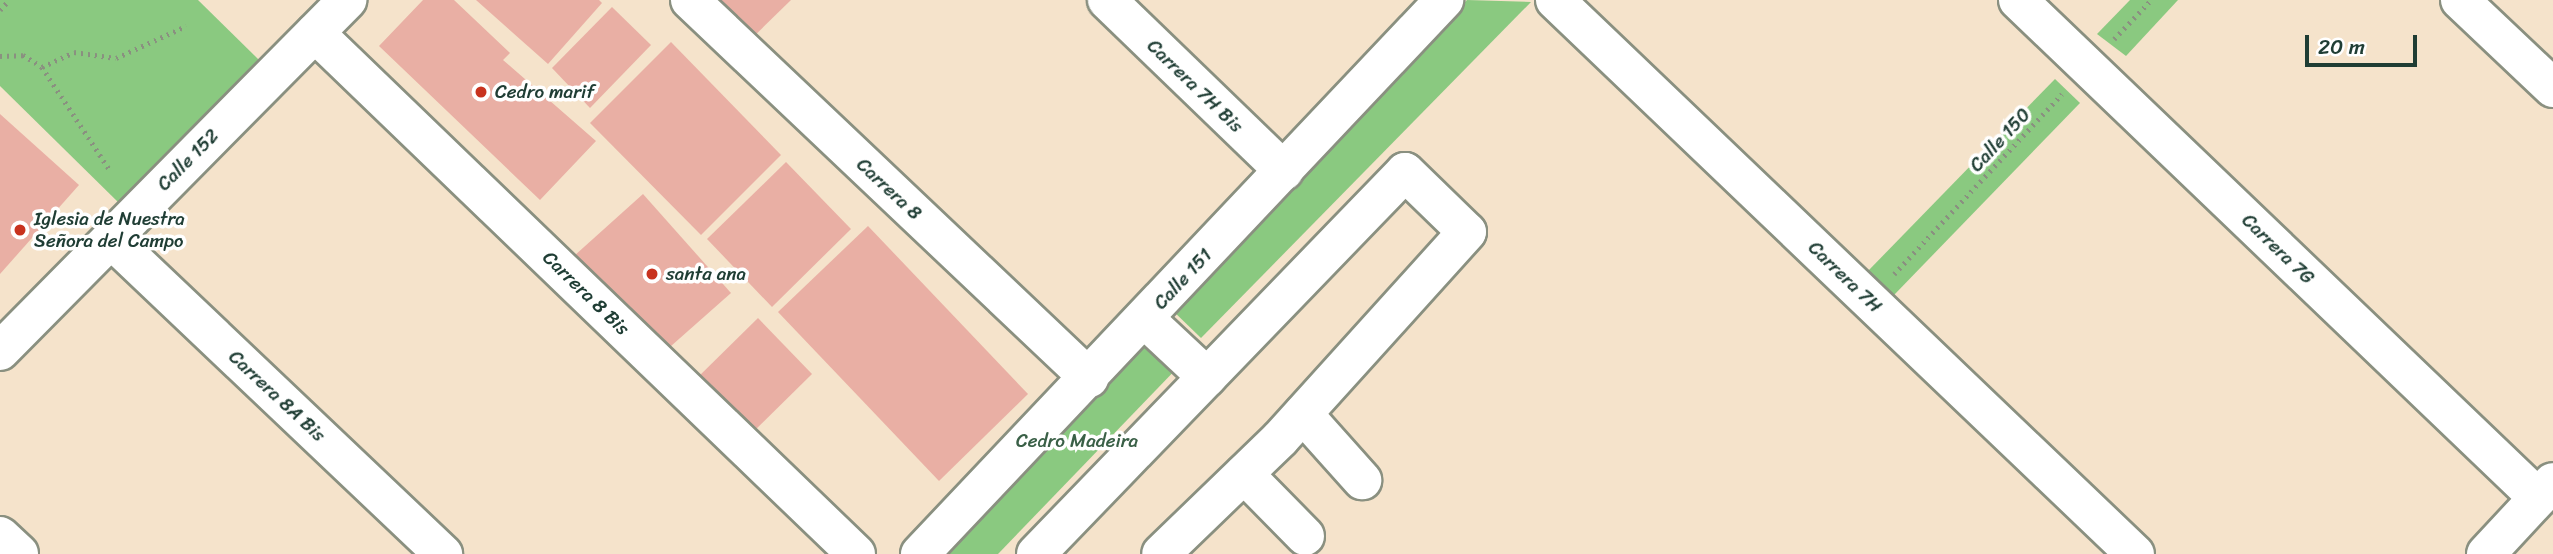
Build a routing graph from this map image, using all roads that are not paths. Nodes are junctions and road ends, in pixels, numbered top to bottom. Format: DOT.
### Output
graph roads {
  1 [pos="347,0"];
  2 [pos="690,0"];
  3 [pos="1107,0"];
  4 [pos="1444,0"];
  5 [pos="1555,0"];
  6 [pos="2018,0"];
  7 [pos="2460,0"];
  8 [pos="315,33"];
  9 [pos="2553,88"];
  10 [pos="1284,171"];
  11 [pos="111,239"];
  12 [pos="1145,319"];
  13 [pos="0,351"];
  14 [pos="1207,377"];
  15 [pos="1089,378"];
  16 [pos="1303,414"];
  17 [pos="1244,474"];
  18 [pos="1362,480"];
  19 [pos="2546,490"];
  20 [pos="0,536"];
  21 [pos="1306,536"];
  22 [pos="19,554"];
  23 [pos="443,554"];
  24 [pos="856,554"];
  25 [pos="920,554"];
  26 [pos="1036,554"];
  27 [pos="1161,554"];
  28 [pos="2135,554"];
  29 [pos="2486,554"];
  1 -- 8 [label="street, Calle 152"];
  2 -- 15 [label="street, Carrera 8"];
  3 -- 10 [label="street, Carrera 7H Bis"];
  4 -- 10 [label="street, Calle 151"];
  5 -- 28 [label="street, Carrera 7H"];
  6 -- 19 [label="street, Carrera 7G"];
  7 -- 9 [label="street"];
  8 -- 11 [label="street, Calle 152"];
  8 -- 24 [label="street, Carrera 8 Bis"];
  10 -- 12 [label="street, Calle 151"];
  11 -- 13 [label="street, Calle 152"];
  11 -- 23 [label="street, Carrera 8A Bis"];
  12 -- 14 [label="street"];
  12 -- 15 [label="street, Calle 151"];
  14 -- 16 [label="street"];
  14 -- 26 [label="street"];
  15 -- 25 [label="street, Calle 151"];
  16 -- 17 [label="street"];
  16 -- 18 [label="street"];
  17 -- 21 [label="street"];
  17 -- 27 [label="street"];
  19 -- 29 [label="street"];
  20 -- 22 [label="street"];
}
